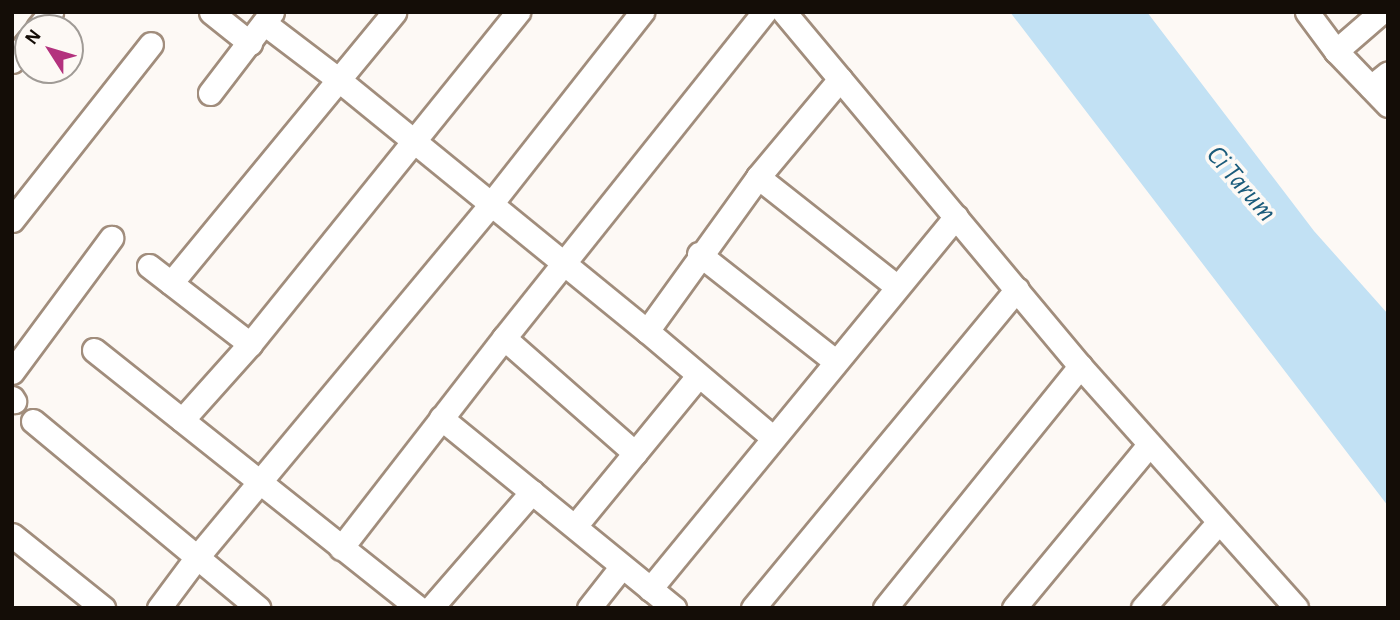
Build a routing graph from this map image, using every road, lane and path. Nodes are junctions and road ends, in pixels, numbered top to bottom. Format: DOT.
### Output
graph roads {
  1 [pos="211,12"];
  2 [pos="394,12"];
  3 [pos="518,12"];
  4 [pos="642,12"];
  5 [pos="764,12"];
  6 [pos="783,12"];
  7 [pos="1307,12"];
  8 [pos="1381,12"];
  9 [pos="268,18"];
  10 [pos="250,43"];
  11 [pos="152,44"];
  12 [pos="1336,51"];
  13 [pos="841,79"];
  14 [pos="339,80"];
  15 [pos="1379,80"];
  16 [pos="210,93"];
  17 [pos="1388,105"];
  18 [pos="411,142"];
  19 [pos="758,177"];
  20 [pos="491,205"];
  21 [pos="956,217"];
  22 [pos="12,220"];
  23 [pos="111,239"];
  24 [pos="699,254"];
  25 [pos="562,264"];
  26 [pos="149,266"];
  27 [pos="171,283"];
  28 [pos="896,286"];
  29 [pos="1017,289"];
  30 [pos="647,331"];
  31 [pos="504,338"];
  32 [pos="250,344"];
  33 [pos="94,350"];
  34 [pos="836,362"];
  35 [pos="1080,366"];
  36 [pos="12,372"];
  37 [pos="698,376"];
  38 [pos="441,418"];
  39 [pos="33,421"];
  40 [pos="182,421"];
  41 [pos="772,437"];
  42 [pos="1149,446"];
  43 [pos="635,453"];
  44 [pos="258,483"];
  45 [pos="532,492"];
  46 [pos="1218,523"];
  47 [pos="575,526"];
  48 [pos="12,536"];
  49 [pos="341,548"];
  50 [pos="197,557"];
  51 [pos="622,566"];
  52 [pos="650,589"];
  53 [pos="1287,604"];
  54 [pos="103,608"];
  55 [pos="159,608"];
  56 [pos="258,608"];
  57 [pos="418,608"];
  58 [pos="431,608"];
  59 [pos="589,608"];
  60 [pos="674,608"];
  61 [pos="753,608"];
  62 [pos="885,608"];
  63 [pos="1014,608"];
  64 [pos="1143,608"];
  1 -- 10 [label="street"];
  2 -- 14 [label="street"];
  3 -- 18 [label="street"];
  4 -- 20 [label="street"];
  5 -- 25 [label="street"];
  6 -- 13 [label="street"];
  7 -- 12 [label="street"];
  8 -- 12 [label="street"];
  9 -- 10 [label="street"];
  9 -- 14 [label="street"];
  10 -- 16 [label="street"];
  11 -- 22 [label="street"];
  12 -- 15 [label="street"];
  13 -- 19 [label="street"];
  13 -- 21 [label="street"];
  14 -- 18 [label="street"];
  14 -- 27 [label="street"];
  15 -- 17 [label="street"];
  18 -- 20 [label="street"];
  18 -- 32 [label="street"];
  19 -- 24 [label="street"];
  19 -- 28 [label="street"];
  20 -- 25 [label="street"];
  20 -- 44 [label="street"];
  21 -- 28 [label="street"];
  21 -- 29 [label="street"];
  23 -- 36 [label="street"];
  24 -- 30 [label="street"];
  24 -- 34 [label="street"];
  25 -- 30 [label="street"];
  25 -- 31 [label="street"];
  26 -- 27 [label="street"];
  27 -- 32 [label="street"];
  28 -- 34 [label="street"];
  29 -- 35 [label="street"];
  29 -- 61 [label="street"];
  30 -- 37 [label="street"];
  31 -- 38 [label="street"];
  31 -- 43 [label="street"];
  32 -- 40 [label="street"];
  33 -- 40 [label="street"];
  34 -- 41 [label="street"];
  35 -- 42 [label="street"];
  35 -- 62 [label="street"];
  37 -- 41 [label="street"];
  37 -- 43 [label="street"];
  38 -- 45 [label="street"];
  38 -- 49 [label="street"];
  39 -- 50 [label="street"];
  40 -- 44 [label="street"];
  41 -- 52 [label="street"];
  42 -- 46 [label="street"];
  42 -- 63 [label="street"];
  43 -- 47 [label="street"];
  44 -- 49 [label="street"];
  44 -- 50 [label="street"];
  45 -- 47 [label="street"];
  45 -- 58 [label="street"];
  46 -- 53 [label="street"];
  46 -- 64 [label="street"];
  47 -- 51 [label="street"];
  48 -- 54 [label="street"];
  49 -- 57 [label="street"];
  50 -- 55 [label="street"];
  50 -- 56 [label="street"];
  51 -- 52 [label="street"];
  51 -- 59 [label="street"];
  52 -- 60 [label="street"];
}
